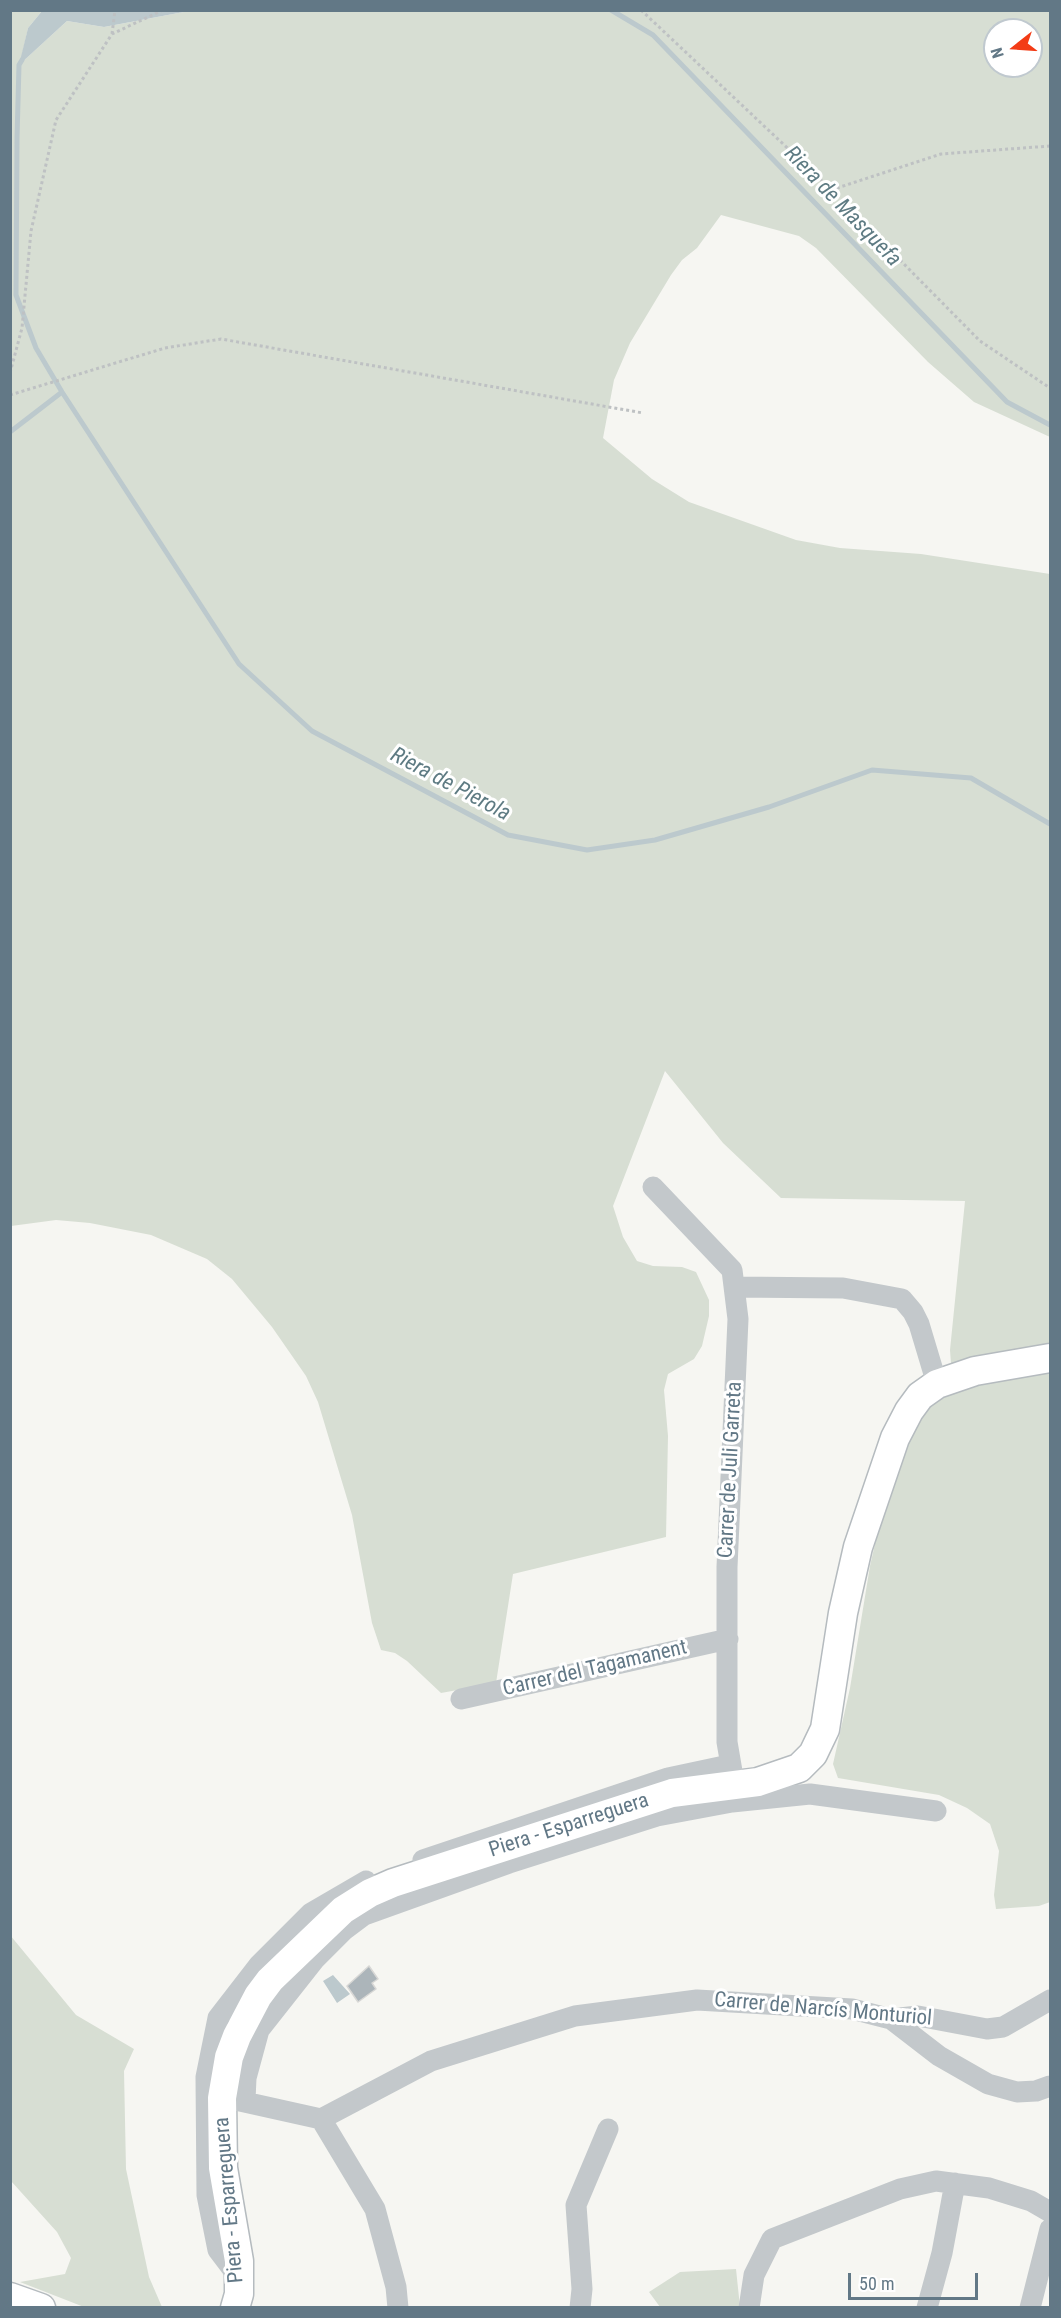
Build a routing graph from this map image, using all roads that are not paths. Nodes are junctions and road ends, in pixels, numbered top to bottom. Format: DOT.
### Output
graph roads {
  1 [pos="653,1187"];
  2 [pos="734,1287"];
  3 [pos="1050,1358"];
  4 [pos="937,1384"];
  5 [pos="728,1639"];
  6 [pos="461,1699"];
  7 [pos="791,1772"];
  8 [pos="732,1775"];
  9 [pos="810,1794"];
  10 [pos="936,1811"];
  11 [pos="1050,2000"];
  12 [pos="891,2019"];
  13 [pos="1050,2086"];
  14 [pos="234,2099"];
  15 [pos="321,2118"];
  16 [pos="608,2129"];
  17 [pos="955,2183"];
  18 [pos="1050,2212"];
  19 [pos="1050,2229"];
  20 [pos="240,2279"];
  21 [pos="10,2297"];
  22 [pos="41,2307"];
  23 [pos="236,2307"];
  24 [pos="398,2307"];
  25 [pos="580,2307"];
  26 [pos="749,2307"];
  27 [pos="927,2307"];
  28 [pos="1030,2307"];
  1 -- 2 [label="street, Carrer de Juli Garreta"];
  2 -- 4 [label="street"];
  2 -- 5 [label="street, Carrer de Juli Garreta"];
  3 -- 4 [label="main road, Piera - Esparreguera"];
  4 -- 7 [label="main road, Piera - Esparreguera"];
  5 -- 6 [label="street, Carrer del Tagamanent"];
  5 -- 8 [label="street, Carrer de Juli Garreta"];
  7 -- 8 [label="main road, Piera - Esparreguera"];
  7 -- 9 [label="street"];
  8 -- 14 [label="main road, Piera - Esparreguera"];
  8 -- 20 [label="street"];
  9 -- 10 [label="street"];
  9 -- 14 [label="street"];
  11 -- 12 [label="street, Carrer de Narcís Monturiol"];
  12 -- 13 [label="street"];
  12 -- 15 [label="street, Carrer de Narcís Monturiol"];
  14 -- 15 [label="street"];
  14 -- 20 [label="main road, Piera - Esparreguera"];
  15 -- 24 [label="street"];
  16 -- 25 [label="street"];
  17 -- 18 [label="street"];
  17 -- 26 [label="street"];
  17 -- 27 [label="street"];
  19 -- 28 [label="street"];
  20 -- 23 [label="main road, Piera - Esparreguera"];
  21 -- 22 [label="main road"];
}
